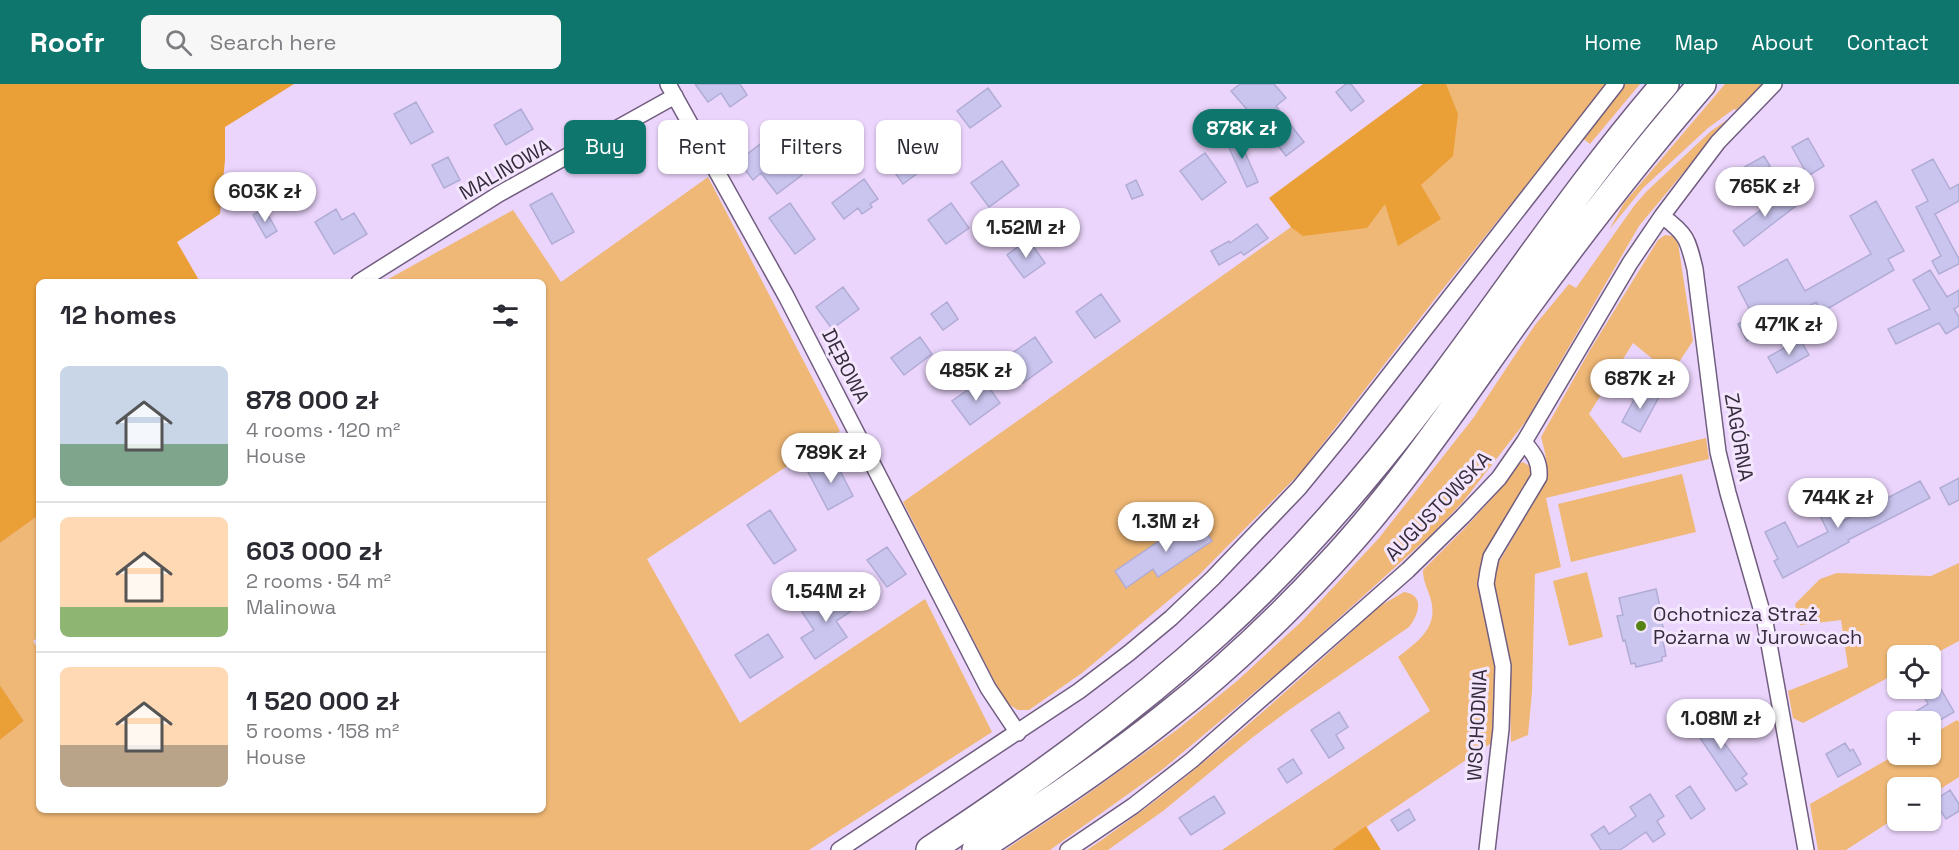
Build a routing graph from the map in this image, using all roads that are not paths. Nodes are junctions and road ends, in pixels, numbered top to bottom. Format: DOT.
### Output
graph roads {
  1 [pos="1616,84"];
  2 [pos="1665,84"];
  3 [pos="1702,84"];
  4 [pos="1774,84"];
  5 [pos="671,90"];
  6 [pos="1662,216"];
  7 [pos="364,279"];
  8 [pos="1524,442"];
  9 [pos="1018,733"];
  10 [pos="839,850"];
  11 [pos="930,850"];
  12 [pos="976,850"];
  13 [pos="1068,850"];
  14 [pos="1487,850"];
  15 [pos="1806,850"];
  1 -- 9 [label="street"];
  2 -- 11 [label="highway"];
  3 -- 12 [label="highway"];
  4 -- 6 [label="street, AUGUSTOWSKA"];
  5 -- 7 [label="street, MALINOWA"];
  5 -- 9 [label="street, DĘBOWA"];
  6 -- 8 [label="street, AUGUSTOWSKA"];
  6 -- 15 [label="street, ZAGÓRNA"];
  8 -- 13 [label="street, AUGUSTOWSKA"];
  8 -- 14 [label="street, WSCHODNIA"];
  9 -- 10 [label="street"];
}
